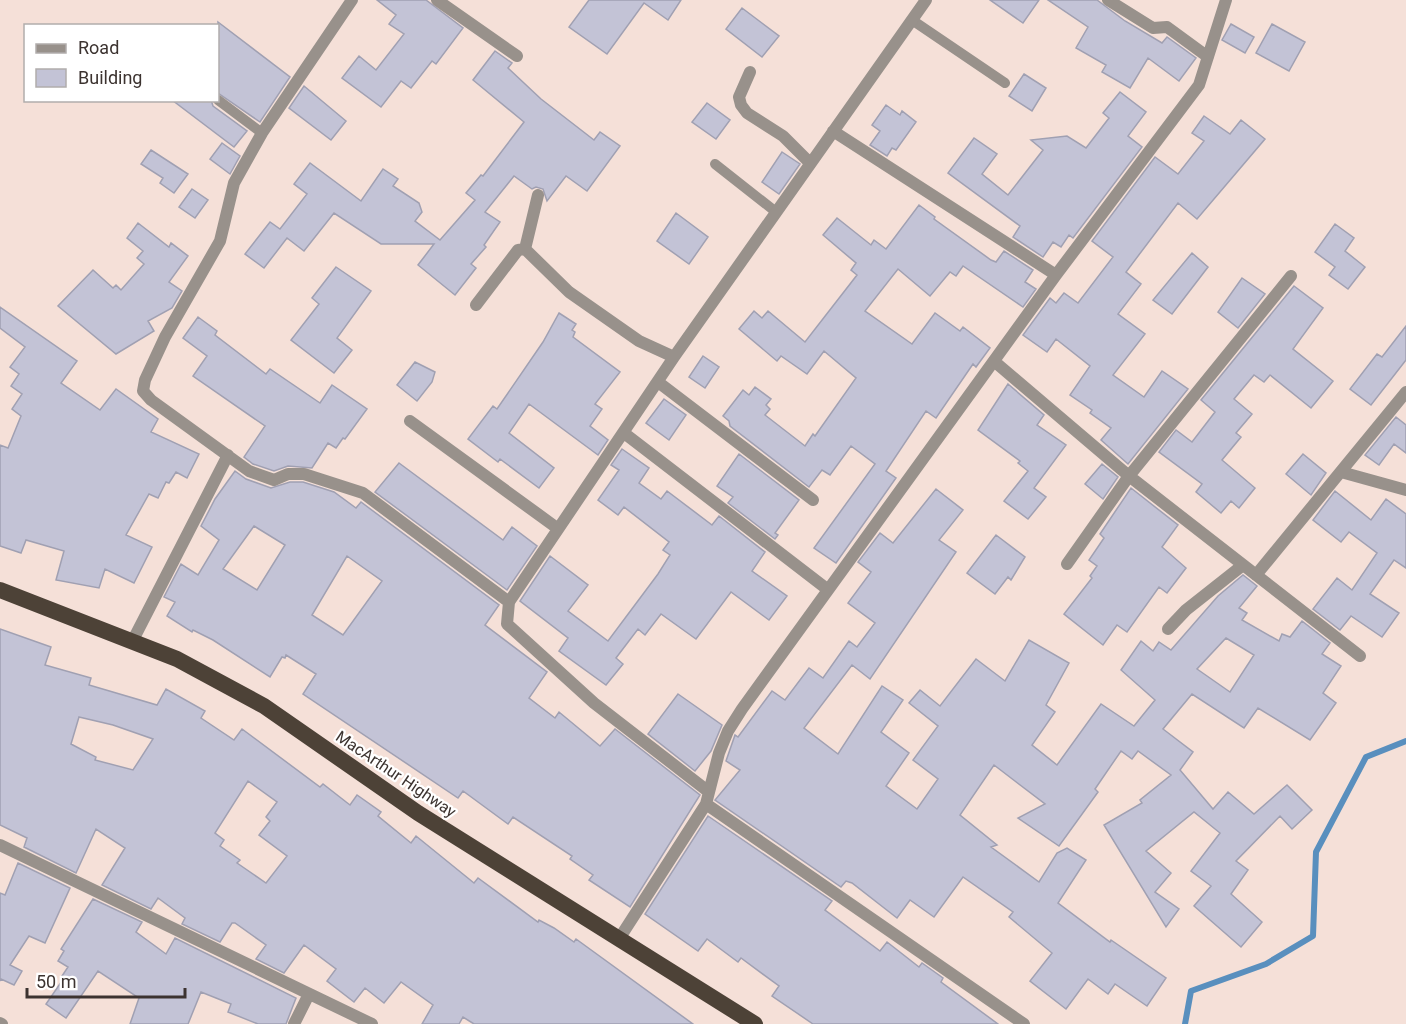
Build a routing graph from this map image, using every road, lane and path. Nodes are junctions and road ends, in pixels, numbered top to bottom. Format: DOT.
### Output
graph roads {
  1 [pos="352,0"];
  2 [pos="437,0"];
  3 [pos="926,0"];
  4 [pos="1108,0"];
  5 [pos="1226,0"];
  6 [pos="912,20"];
  7 [pos="517,56"];
  8 [pos="1208,57"];
  9 [pos="750,72"];
  10 [pos="1005,83"];
  11 [pos="219,101"];
  12 [pos="833,131"];
  13 [pos="262,133"];
  14 [pos="810,163"];
  15 [pos="715,164"];
  16 [pos="538,195"];
  17 [pos="776,212"];
  18 [pos="525,249"];
  19 [pos="1056,275"];
  20 [pos="1291,276"];
  21 [pos="476,305"];
  22 [pos="674,357"];
  23 [pos="995,362"];
  24 [pos="658,382"];
  25 [pos="1406,392"];
  26 [pos="410,421"];
  27 [pos="624,433"];
  28 [pos="228,455"];
  29 [pos="1341,472"];
  30 [pos="1129,476"];
  31 [pos="1406,490"];
  32 [pos="813,500"];
  33 [pos="557,528"];
  34 [pos="1067,564"];
  35 [pos="1243,565"];
  36 [pos="1256,575"];
  37 [pos="827,589"];
  38 [pos="0,590"];
  39 [pos="509,602"];
  40 [pos="1168,629"];
  41 [pos="132,642"];
  42 [pos="1360,656"];
  43 [pos="707,798"];
  44 [pos="0,845"];
  45 [pos="619,939"];
  46 [pos="309,994"];
  47 [pos="294,1024"];
  48 [pos="372,1024"];
  49 [pos="755,1024"];
  50 [pos="1024,1024"];
  1 -- 13 [label="street"];
  2 -- 7 [label="street"];
  3 -- 6 [label="street"];
  4 -- 8 [label="street"];
  5 -- 8 [label="street"];
  6 -- 10 [label="lane"];
  6 -- 12 [label="street"];
  8 -- 19 [label="street"];
  9 -- 14 [label="street"];
  11 -- 13 [label="lane"];
  12 -- 14 [label="street"];
  12 -- 19 [label="street"];
  13 -- 28 [label="street"];
  14 -- 17 [label="street"];
  15 -- 17 [label="lane"];
  16 -- 18 [label="street"];
  17 -- 22 [label="street"];
  18 -- 21 [label="street"];
  18 -- 22 [label="street"];
  19 -- 23 [label="street"];
  20 -- 30 [label="street"];
  22 -- 24 [label="street"];
  23 -- 30 [label="street"];
  23 -- 37 [label="street"];
  24 -- 27 [label="street"];
  24 -- 32 [label="street"];
  25 -- 29 [label="street"];
  26 -- 33 [label="street"];
  27 -- 33 [label="street"];
  27 -- 37 [label="street"];
  28 -- 39 [label="street"];
  28 -- 41 [label="street"];
  29 -- 31 [label="street"];
  29 -- 36 [label="street"];
  30 -- 34 [label="street"];
  30 -- 35 [label="street"];
  33 -- 39 [label="street"];
  35 -- 36 [label="street"];
  35 -- 40 [label="street"];
  36 -- 42 [label="street"];
  37 -- 43 [label="street"];
  38 -- 41 [label="highway, MacArthur Highway"];
  39 -- 43 [label="street"];
  41 -- 45 [label="highway, MacArthur Highway"];
  43 -- 45 [label="street"];
  43 -- 50 [label="street"];
  44 -- 46 [label="street"];
  45 -- 49 [label="highway, MacArthur Highway"];
  46 -- 47 [label="street"];
  46 -- 48 [label="street"];
}
